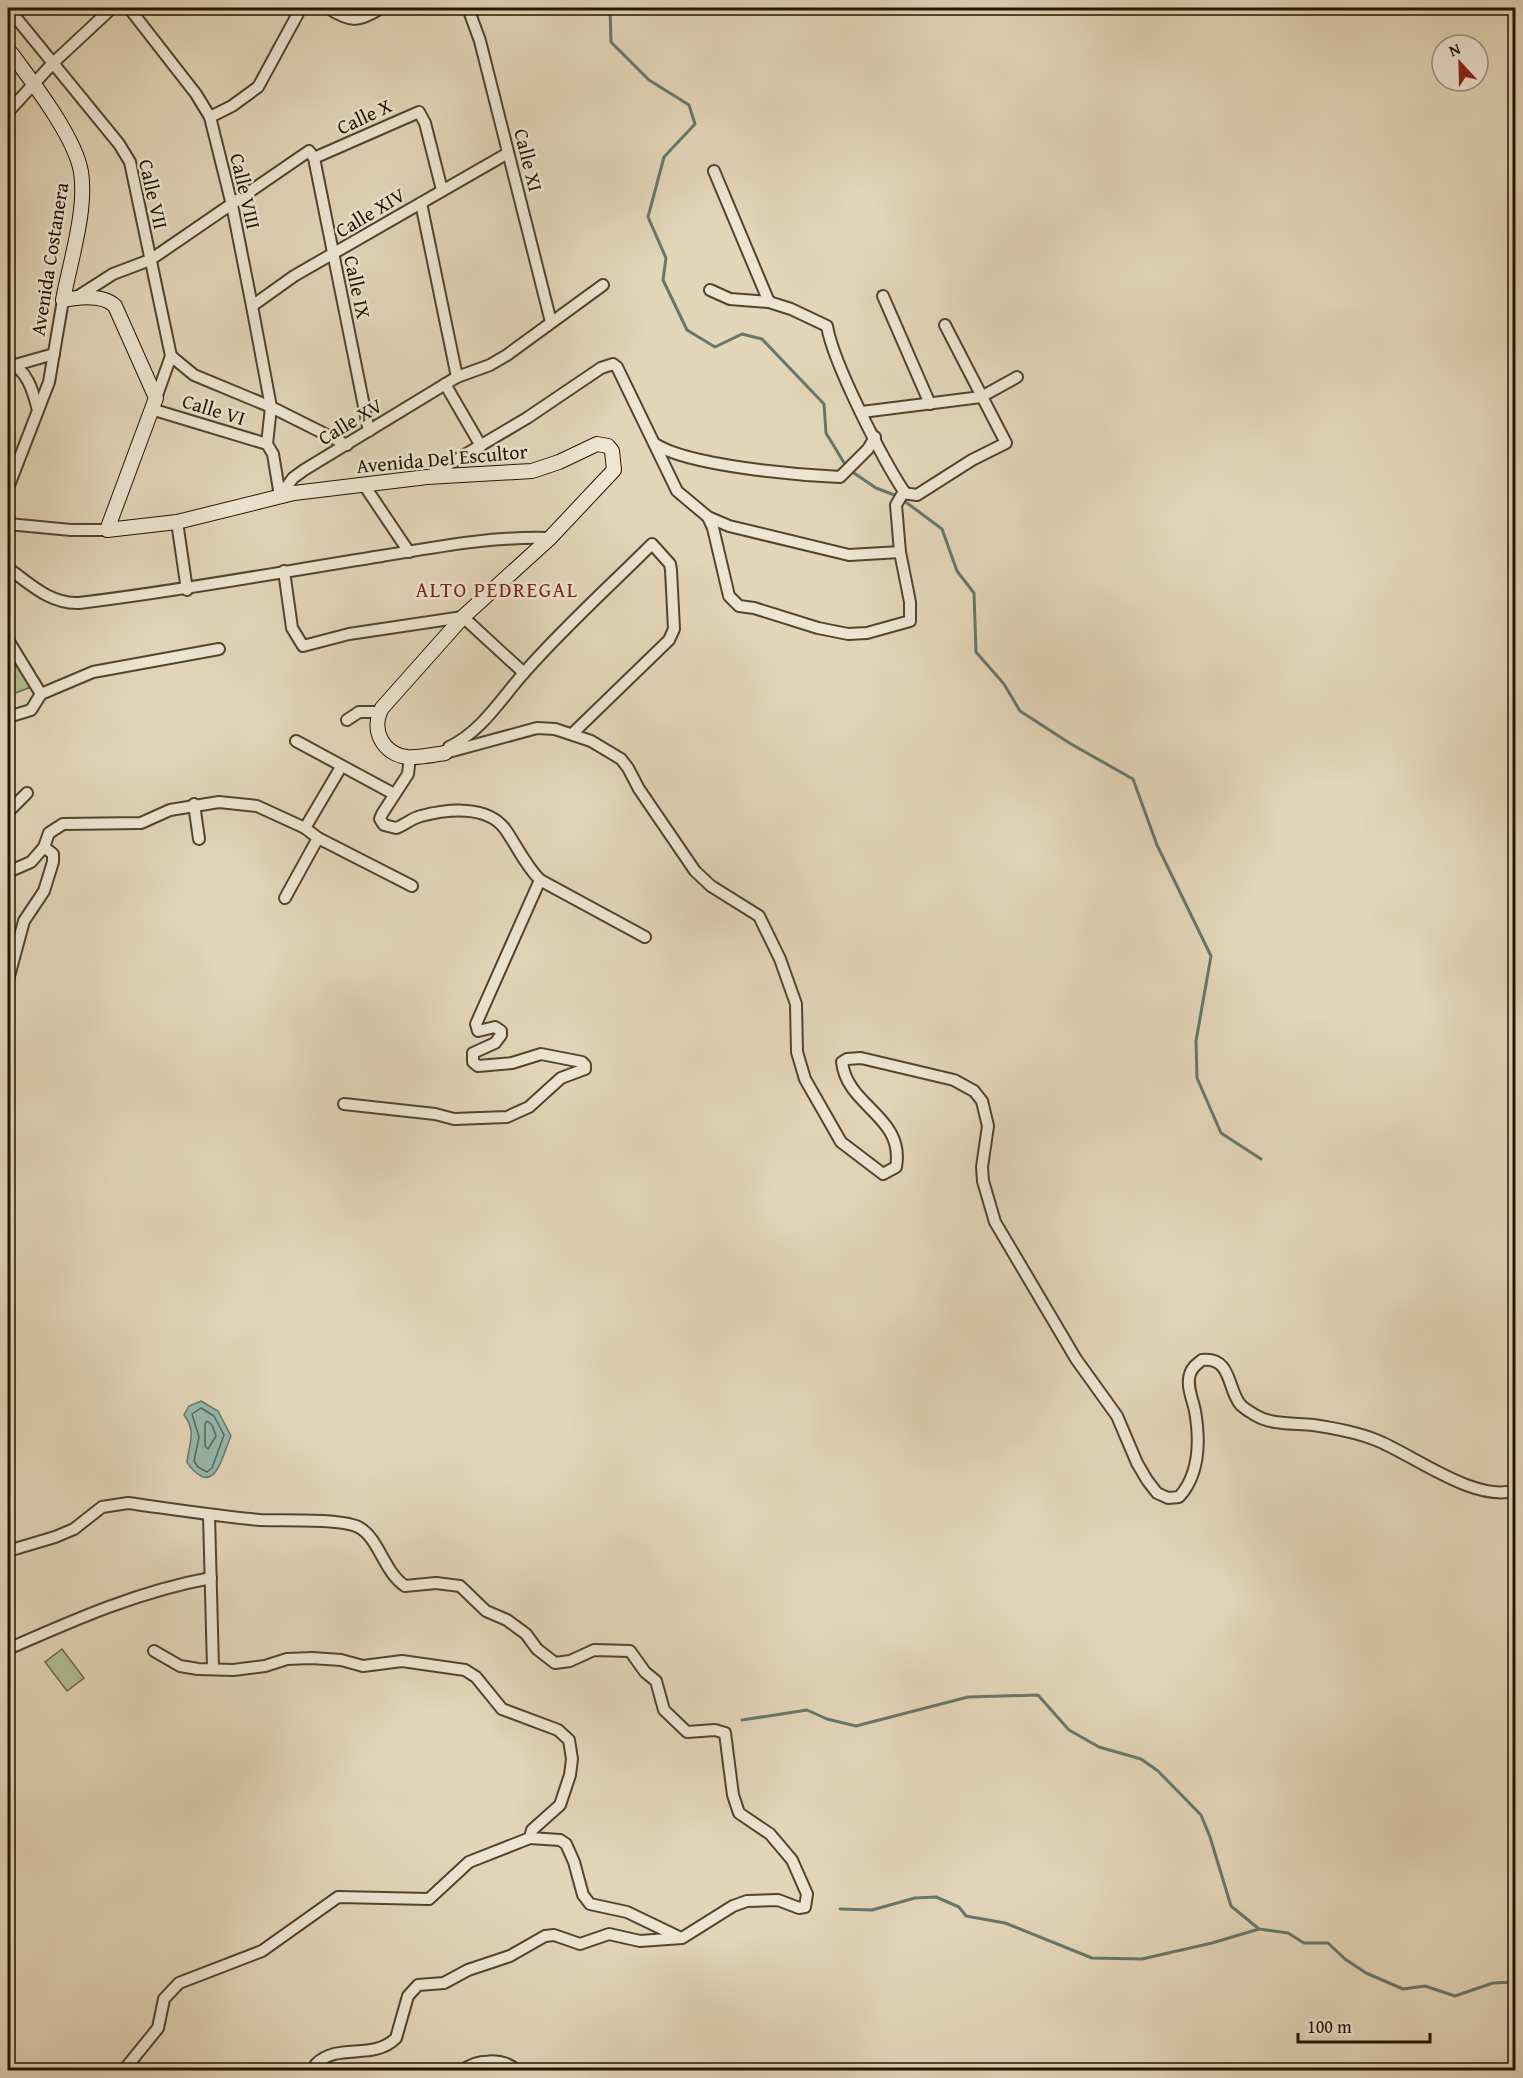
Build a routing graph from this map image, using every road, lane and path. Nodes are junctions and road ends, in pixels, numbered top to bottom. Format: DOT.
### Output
graph roads {
  1 [pos="8,8"];
  2 [pos="112,8"];
  3 [pos="129,8"];
  4 [pos="301,8"];
  5 [pos="328,8"];
  6 [pos="381,8"];
  7 [pos="468,8"];
  8 [pos="8,49"];
  9 [pos="53,63"];
  10 [pos="34,84"];
  11 [pos="8,112"];
  12 [pos="210,117"];
  13 [pos="508,153"];
  14 [pos="312,155"];
  15 [pos="714,171"];
  16 [pos="442,190"];
  17 [pos="421,203"];
  18 [pos="232,205"];
  19 [pos="333,255"];
  20 [pos="150,260"];
  21 [pos="603,285"];
  22 [pos="710,290"];
  23 [pos="883,296"];
  24 [pos="70,299"];
  25 [pos="769,302"];
  26 [pos="252,306"];
  27 [pos="551,322"];
  28 [pos="945,325"];
  29 [pos="54,354"];
  30 [pos="171,356"];
  31 [pos="11,363"];
  32 [pos="456,377"];
  33 [pos="1017,377"];
  34 [pos="446,384"];
  35 [pos="981,397"];
  36 [pos="153,403"];
  37 [pos="930,404"];
  38 [pos="271,407"];
  39 [pos="38,410"];
  40 [pos="862,412"];
  41 [pos="369,431"];
  42 [pos="875,437"];
  43 [pos="267,444"];
  44 [pos="656,444"];
  45 [pos="347,445"];
  46 [pos="481,446"];
  47 [pos="427,477"];
  48 [pos="364,485"];
  49 [pos="8,488"];
  50 [pos="904,493"];
  51 [pos="280,496"];
  52 [pos="708,517"];
  53 [pos="177,522"];
  54 [pos="8,524"];
  55 [pos="107,530"];
  56 [pos="550,538"];
  57 [pos="409,552"];
  58 [pos="900,552"];
  59 [pos="8,568"];
  60 [pos="284,571"];
  61 [pos="187,590"];
  62 [pos="463,617"];
  63 [pos="8,640"];
  64 [pos="219,649"];
  65 [pos="524,673"];
  66 [pos="41,694"];
  67 [pos="380,712"];
  68 [pos="8,717"];
  69 [pos="347,720"];
  70 [pos="572,734"];
  71 [pos="296,741"];
  72 [pos="440,754"];
  73 [pos="410,757"];
  74 [pos="341,768"];
  75 [pos="27,793"];
  76 [pos="394,794"];
  77 [pos="194,804"];
  78 [pos="8,812"];
  79 [pos="305,828"];
  80 [pos="318,838"];
  81 [pos="199,839"];
  82 [pos="44,847"];
  83 [pos="8,872"];
  84 [pos="540,880"];
  85 [pos="412,886"];
  86 [pos="285,898"];
  87 [pos="21,933"];
  88 [pos="645,936"];
  89 [pos="8,945"];
  90 [pos="8,980"];
  91 [pos="344,1104"];
  92 [pos="1515,1490"];
  93 [pos="209,1515"];
  94 [pos="8,1551"];
  95 [pos="211,1578"];
  96 [pos="8,1649"];
  97 [pos="153,1651"];
  98 [pos="213,1668"];
  99 [pos="530,1838"];
  100 [pos="682,1938"];
  101 [pos="124,2070"];
  102 [pos="315,2070"];
  103 [pos="464,2070"];
  104 [pos="516,2070"];
  1 -- 9 [label="street, Calle VII"];
  2 -- 9 [label="street"];
  3 -- 12 [label="street, Calle VIII"];
  4 -- 12 [label="street"];
  5 -- 6 [label="street"];
  7 -- 13 [label="street, Calle XI"];
  8 -- 10 [label="street, Avenida Costanera"];
  9 -- 10 [label="street"];
  9 -- 20 [label="street, Calle VII"];
  10 -- 11 [label="street"];
  10 -- 24 [label="street, Avenida Costanera"];
  12 -- 18 [label="street, Calle VIII"];
  13 -- 16 [label="street, Calle XIV"];
  13 -- 27 [label="street, Calle XI"];
  14 -- 16 [label="street, Calle X"];
  14 -- 18 [label="street"];
  14 -- 19 [label="street, Calle IX"];
  15 -- 25 [label="street"];
  16 -- 17 [label="street, Calle XIV"];
  17 -- 19 [label="street, Calle XIV"];
  17 -- 32 [label="street"];
  18 -- 20 [label="street"];
  18 -- 26 [label="street, Calle VIII"];
  19 -- 26 [label="street, Calle XIV"];
  19 -- 41 [label="street, Calle IX"];
  20 -- 24 [label="street"];
  20 -- 30 [label="street, Calle VII"];
  21 -- 27 [label="street"];
  22 -- 25 [label="street"];
  23 -- 37 [label="street"];
  24 -- 29 [label="street, Avenida Costanera"];
  24 -- 36 [label="street"];
  25 -- 40 [label="street"];
  26 -- 38 [label="street, Calle VIII"];
  27 -- 32 [label="street"];
  28 -- 35 [label="street"];
  29 -- 31 [label="street"];
  29 -- 39 [label="street, Avenida Costanera"];
  30 -- 36 [label="street"];
  30 -- 38 [label="street"];
  31 -- 39 [label="street"];
  32 -- 34 [label="street, Calle XV"];
  33 -- 35 [label="street"];
  34 -- 41 [label="street, Calle XV"];
  34 -- 46 [label="street"];
  35 -- 37 [label="street"];
  35 -- 50 [label="street"];
  36 -- 43 [label="street, Calle VI"];
  36 -- 55 [label="street"];
  37 -- 40 [label="street"];
  38 -- 43 [label="street, Calle VIII"];
  38 -- 45 [label="street"];
  39 -- 49 [label="street, Avenida Costanera"];
  40 -- 42 [label="street"];
  41 -- 45 [label="street, Calle XV"];
  42 -- 44 [label="street"];
  42 -- 50 [label="street"];
  43 -- 51 [label="street"];
  44 -- 46 [label="street"];
  44 -- 52 [label="street"];
  45 -- 51 [label="street, Calle XV"];
  46 -- 47 [label="street"];
  47 -- 48 [label="street, Avenida Del Escultor"];
  47 -- 56 [label="street, Avenida Del Escultor"];
  48 -- 51 [label="street, Avenida Del Escultor"];
  48 -- 57 [label="street"];
  50 -- 58 [label="street"];
  51 -- 53 [label="street, Avenida Del Escultor"];
  52 -- 58 [label="street"];
  52 -- 58 [label="street"];
  53 -- 55 [label="street, Avenida Del Escultor"];
  53 -- 61 [label="street"];
  54 -- 55 [label="street, Avenida Del Escultor"];
  56 -- 57 [label="street"];
  56 -- 62 [label="street, Avenida Del Escultor"];
  57 -- 60 [label="street"];
  59 -- 61 [label="street"];
  60 -- 61 [label="street"];
  60 -- 62 [label="street"];
  62 -- 65 [label="street"];
  62 -- 67 [label="street, Avenida Del Escultor"];
  63 -- 66 [label="street"];
  64 -- 66 [label="street"];
  65 -- 70 [label="street"];
  65 -- 72 [label="street"];
  66 -- 68 [label="street"];
  67 -- 69 [label="street"];
  67 -- 73 [label="street"];
  70 -- 72 [label="street"];
  70 -- 92 [label="street"];
  71 -- 74 [label="street"];
  72 -- 73 [label="street"];
  73 -- 76 [label="street"];
  74 -- 76 [label="street"];
  74 -- 79 [label="street"];
  75 -- 78 [label="street"];
  76 -- 84 [label="street"];
  77 -- 79 [label="street"];
  77 -- 81 [label="street"];
  77 -- 82 [label="street"];
  79 -- 80 [label="street"];
  80 -- 85 [label="street"];
  80 -- 86 [label="street"];
  82 -- 83 [label="street"];
  82 -- 87 [label="street"];
  84 -- 88 [label="street"];
  84 -- 91 [label="street"];
  87 -- 89 [label="street"];
  87 -- 90 [label="street"];
  93 -- 94 [label="street"];
  93 -- 95 [label="street"];
  93 -- 100 [label="street"];
  95 -- 96 [label="street"];
  95 -- 98 [label="street"];
  97 -- 98 [label="street"];
  98 -- 99 [label="street"];
  99 -- 100 [label="street"];
  99 -- 101 [label="street"];
  100 -- 102 [label="street"];
  103 -- 104 [label="street"];
}
